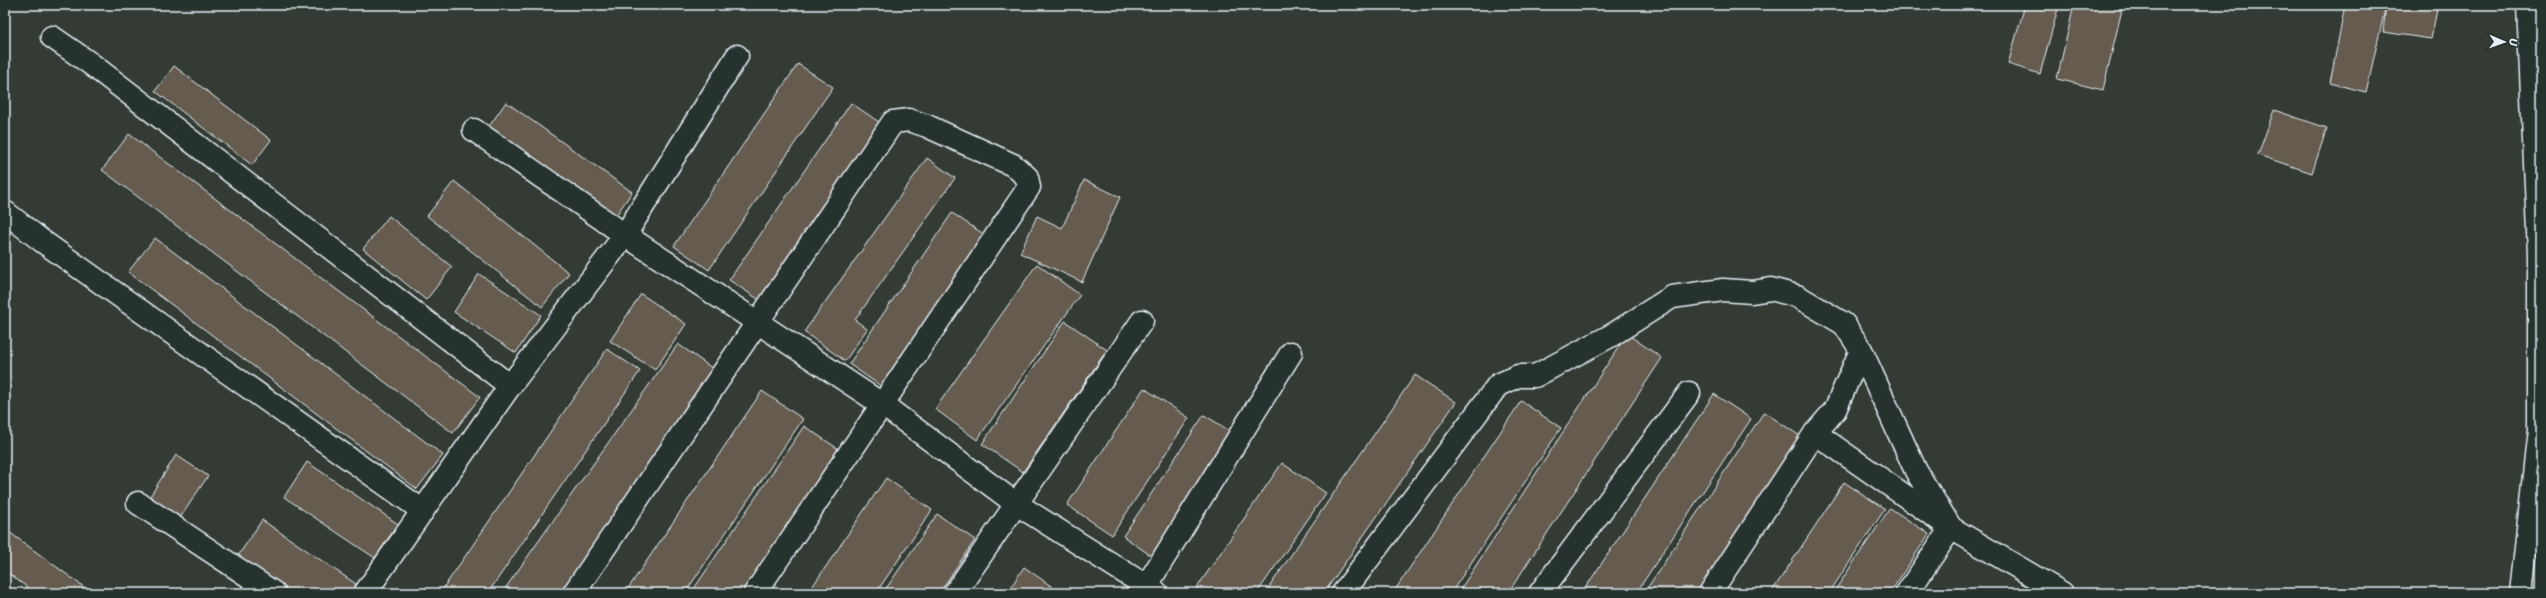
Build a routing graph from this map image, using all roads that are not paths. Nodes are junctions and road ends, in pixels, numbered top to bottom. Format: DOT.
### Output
graph roads {
  1 [pos="2528,5"];
  2 [pos="52,37"];
  3 [pos="737,56"];
  4 [pos="474,130"];
  5 [pos="5,212"];
  6 [pos="625,235"];
  7 [pos="2540,254"];
  8 [pos="1142,321"];
  9 [pos="755,322"];
  10 [pos="1862,350"];
  11 [pos="1291,353"];
  12 [pos="510,386"];
  13 [pos="1689,393"];
  14 [pos="883,405"];
  15 [pos="1815,433"];
  16 [pos="138,503"];
  17 [pos="1015,503"];
  18 [pos="423,511"];
  19 [pos="1951,528"];
  20 [pos="1148,591"];
  21 [pos="274,593"];
  22 [pos="366,593"];
  23 [pos="574,593"];
  24 [pos="755,593"];
  25 [pos="955,593"];
  26 [pos="1343,593"];
  27 [pos="1540,593"];
  28 [pos="1710,593"];
  29 [pos="1907,593"];
  30 [pos="2062,593"];
  31 [pos="2521,593"];
  1 -- 7 [label="street"];
  2 -- 12 [label="street"];
  3 -- 6 [label="street"];
  4 -- 6 [label="street"];
  5 -- 18 [label="street"];
  6 -- 9 [label="street"];
  6 -- 12 [label="street"];
  7 -- 31 [label="street"];
  8 -- 17 [label="street"];
  9 -- 14 [label="street"];
  9 -- 14 [label="street"];
  9 -- 23 [label="street"];
  10 -- 15 [label="street"];
  10 -- 19 [label="street"];
  10 -- 26 [label="street"];
  11 -- 20 [label="street"];
  12 -- 18 [label="street"];
  13 -- 27 [label="street"];
  14 -- 17 [label="street"];
  14 -- 24 [label="street"];
  15 -- 19 [label="street"];
  15 -- 28 [label="street"];
  16 -- 21 [label="street"];
  17 -- 20 [label="street"];
  17 -- 25 [label="street"];
  18 -- 22 [label="street"];
  19 -- 29 [label="street"];
  19 -- 30 [label="street"];
}
